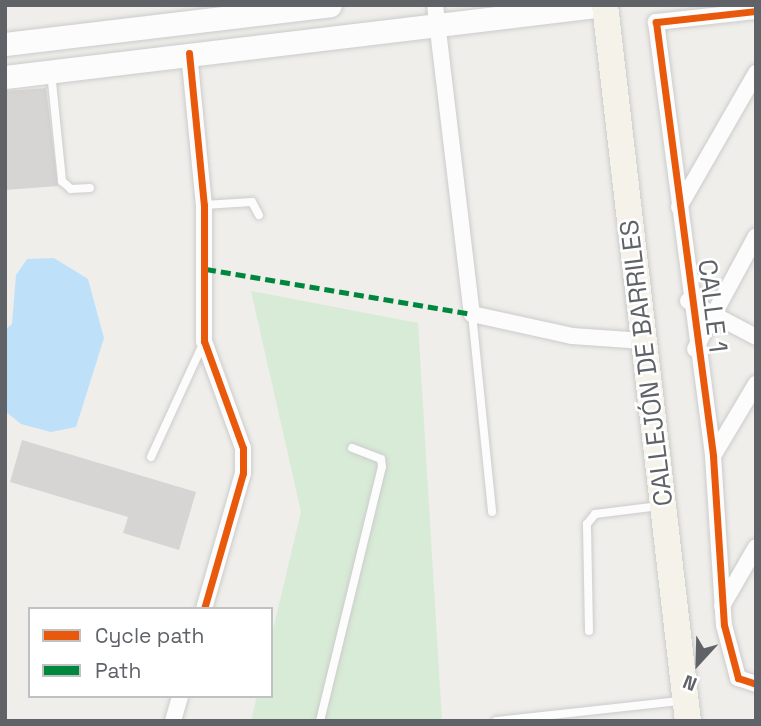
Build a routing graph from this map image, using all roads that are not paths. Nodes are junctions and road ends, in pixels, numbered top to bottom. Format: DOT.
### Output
graph roads {
  1 [pos="330,5"];
  2 [pos="605,5"];
  3 [pos="756,10"];
  4 [pos="195,13"];
  5 [pos="437,17"];
  6 [pos="5,44"];
  7 [pos="189,53"];
  8 [pos="51,72"];
  9 [pos="756,73"];
  10 [pos="5,77"];
  11 [pos="90,188"];
  12 [pos="204,205"];
  13 [pos="680,207"];
  14 [pos="259,215"];
  15 [pos="756,236"];
  16 [pos="688,301"];
  17 [pos="472,314"];
  18 [pos="715,314"];
  19 [pos="756,337"];
  20 [pos="204,341"];
  21 [pos="644,341"];
  22 [pos="695,349"];
  23 [pos="756,384"];
  24 [pos="352,448"];
  25 [pos="713,456"];
  26 [pos="151,457"];
  27 [pos="663,506"];
  28 [pos="492,512"];
  29 [pos="756,547"];
  30 [pos="722,606"];
  31 [pos="205,607"];
  32 [pos="589,631"];
  33 [pos="753,685"];
  34 [pos="179,698"];
  35 [pos="687,710"];
  36 [pos="173,721"];
  37 [pos="320,721"];
  38 [pos="496,721"];
  1 -- 4 [label="main road"];
  2 -- 5 [label="main road"];
  2 -- 21 [label="main road, CALLEJÓN DE BARRILES"];
  3 -- 13 [label="street, CALLE 1"];
  4 -- 6 [label="main road"];
  5 -- 7 [label="main road"];
  5 -- 17 [label="street"];
  7 -- 8 [label="main road"];
  7 -- 12 [label="street"];
  8 -- 10 [label="main road"];
  8 -- 11 [label="lane"];
  9 -- 13 [label="street"];
  12 -- 14 [label="lane"];
  12 -- 20 [label="street"];
  13 -- 16 [label="street, CALLE 1"];
  15 -- 18 [label="street"];
  16 -- 18 [label="street"];
  16 -- 22 [label="street, CALLE 1"];
  17 -- 21 [label="street"];
  17 -- 28 [label="lane"];
  18 -- 19 [label="street"];
  18 -- 22 [label="street"];
  20 -- 26 [label="lane"];
  20 -- 31 [label="street"];
  21 -- 27 [label="main road, CALLEJÓN DE BARRILES"];
  22 -- 25 [label="street, CALLE 1"];
  23 -- 25 [label="street"];
  24 -- 37 [label="lane"];
  25 -- 30 [label="street, CALLE 1"];
  27 -- 32 [label="lane"];
  27 -- 35 [label="main road, CALLEJÓN DE BARRILES"];
  29 -- 30 [label="street"];
  30 -- 33 [label="street, CALLE 1"];
  34 -- 36 [label="street"];
  35 -- 38 [label="lane"];
}
